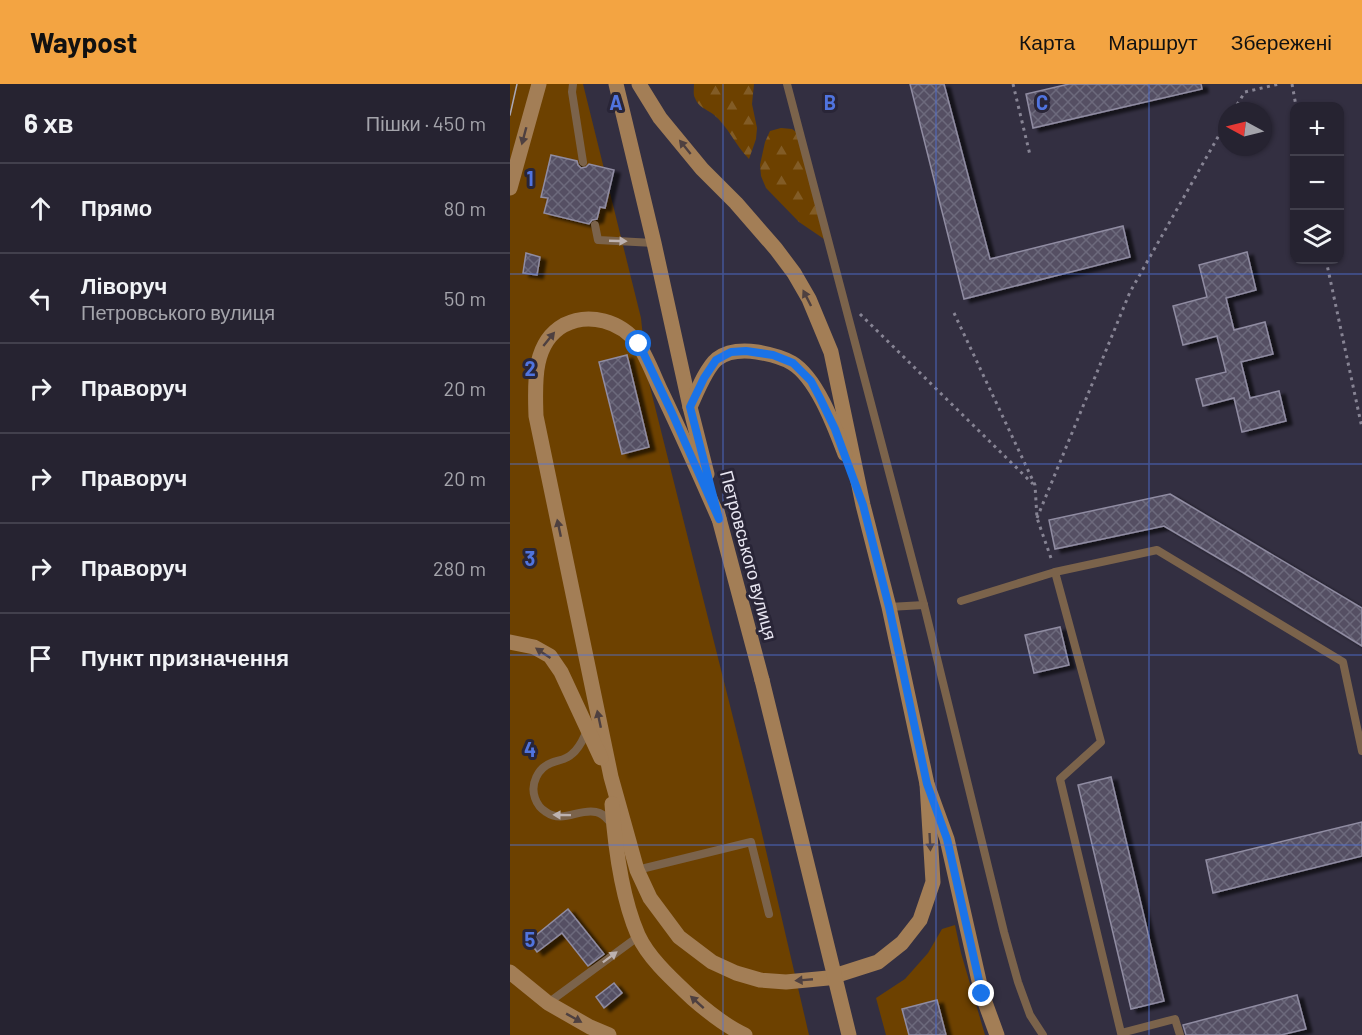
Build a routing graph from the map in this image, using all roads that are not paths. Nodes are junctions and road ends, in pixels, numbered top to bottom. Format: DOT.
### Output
graph roads {
  1 [pos="539,84"];
  2 [pos="573,84"];
  3 [pos="616,84"];
  4 [pos="639,84"];
  5 [pos="787,84"];
  6 [pos="584,162"];
  7 [pos="510,188"];
  8 [pos="595,225"];
  9 [pos="654,243"];
  10 [pos="690,407"];
  11 [pos="863,505"];
  12 [pos="719,519"];
  13 [pos="1055,572"];
  14 [pos="961,601"];
  15 [pos="924,605"];
  16 [pos="889,607"];
  17 [pos="510,642"];
  18 [pos="588,730"];
  19 [pos="1362,751"];
  20 [pos="611,777"];
  21 [pos="927,784"];
  22 [pos="613,826"];
  23 [pos="637,870"];
  24 [pos="769,914"];
  25 [pos="639,936"];
  26 [pos="510,972"];
  27 [pos="548,1003"];
  28 [pos="609,1035"];
  29 [pos="745,1035"];
  30 [pos="849,1035"];
  31 [pos="997,1035"];
  32 [pos="1043,1035"];
  33 [pos="1180,1035"];
  1 -- 7 [label="main road, one-way"];
  2 -- 6 [label="lane"];
  3 -- 9 [label="main road, Петровського вулиця"];
  11 -- 4 [label="main road, one-way"];
  5 -- 15 [label="lane"];
  8 -- 9 [label="lane, one-way"];
  9 -- 10 [label="main road, Петровського вулиця"];
  10 -- 11 [label="main road"];
  10 -- 12 [label="main road, Петровського вулиця"];
  11 -- 16 [label="main road"];
  20 -- 12 [label="main road, one-way"];
  12 -- 30 [label="main road, Петровського вулиця, bridge"];
  13 -- 14 [label="lane"];
  13 -- 19 [label="lane"];
  13 -- 33 [label="lane"];
  15 -- 16 [label="lane"];
  15 -- 32 [label="lane"];
  16 -- 21 [label="main road"];
  18 -- 17 [label="main road, one-way"];
  18 -- 20 [label="main road"];
  22 -- 18 [label="lane, one-way"];
  20 -- 22 [label="main road"];
  20 -- 23 [label="main road"];
  21 -- 23 [label="main road, one-way"];
  21 -- 31 [label="main road"];
  22 -- 25 [label="main road"];
  23 -- 24 [label="lane"];
  27 -- 25 [label="lane, one-way"];
  29 -- 25 [label="main road, one-way"];
  26 -- 27 [label="main road"];
  27 -- 28 [label="main road, one-way"];
}
